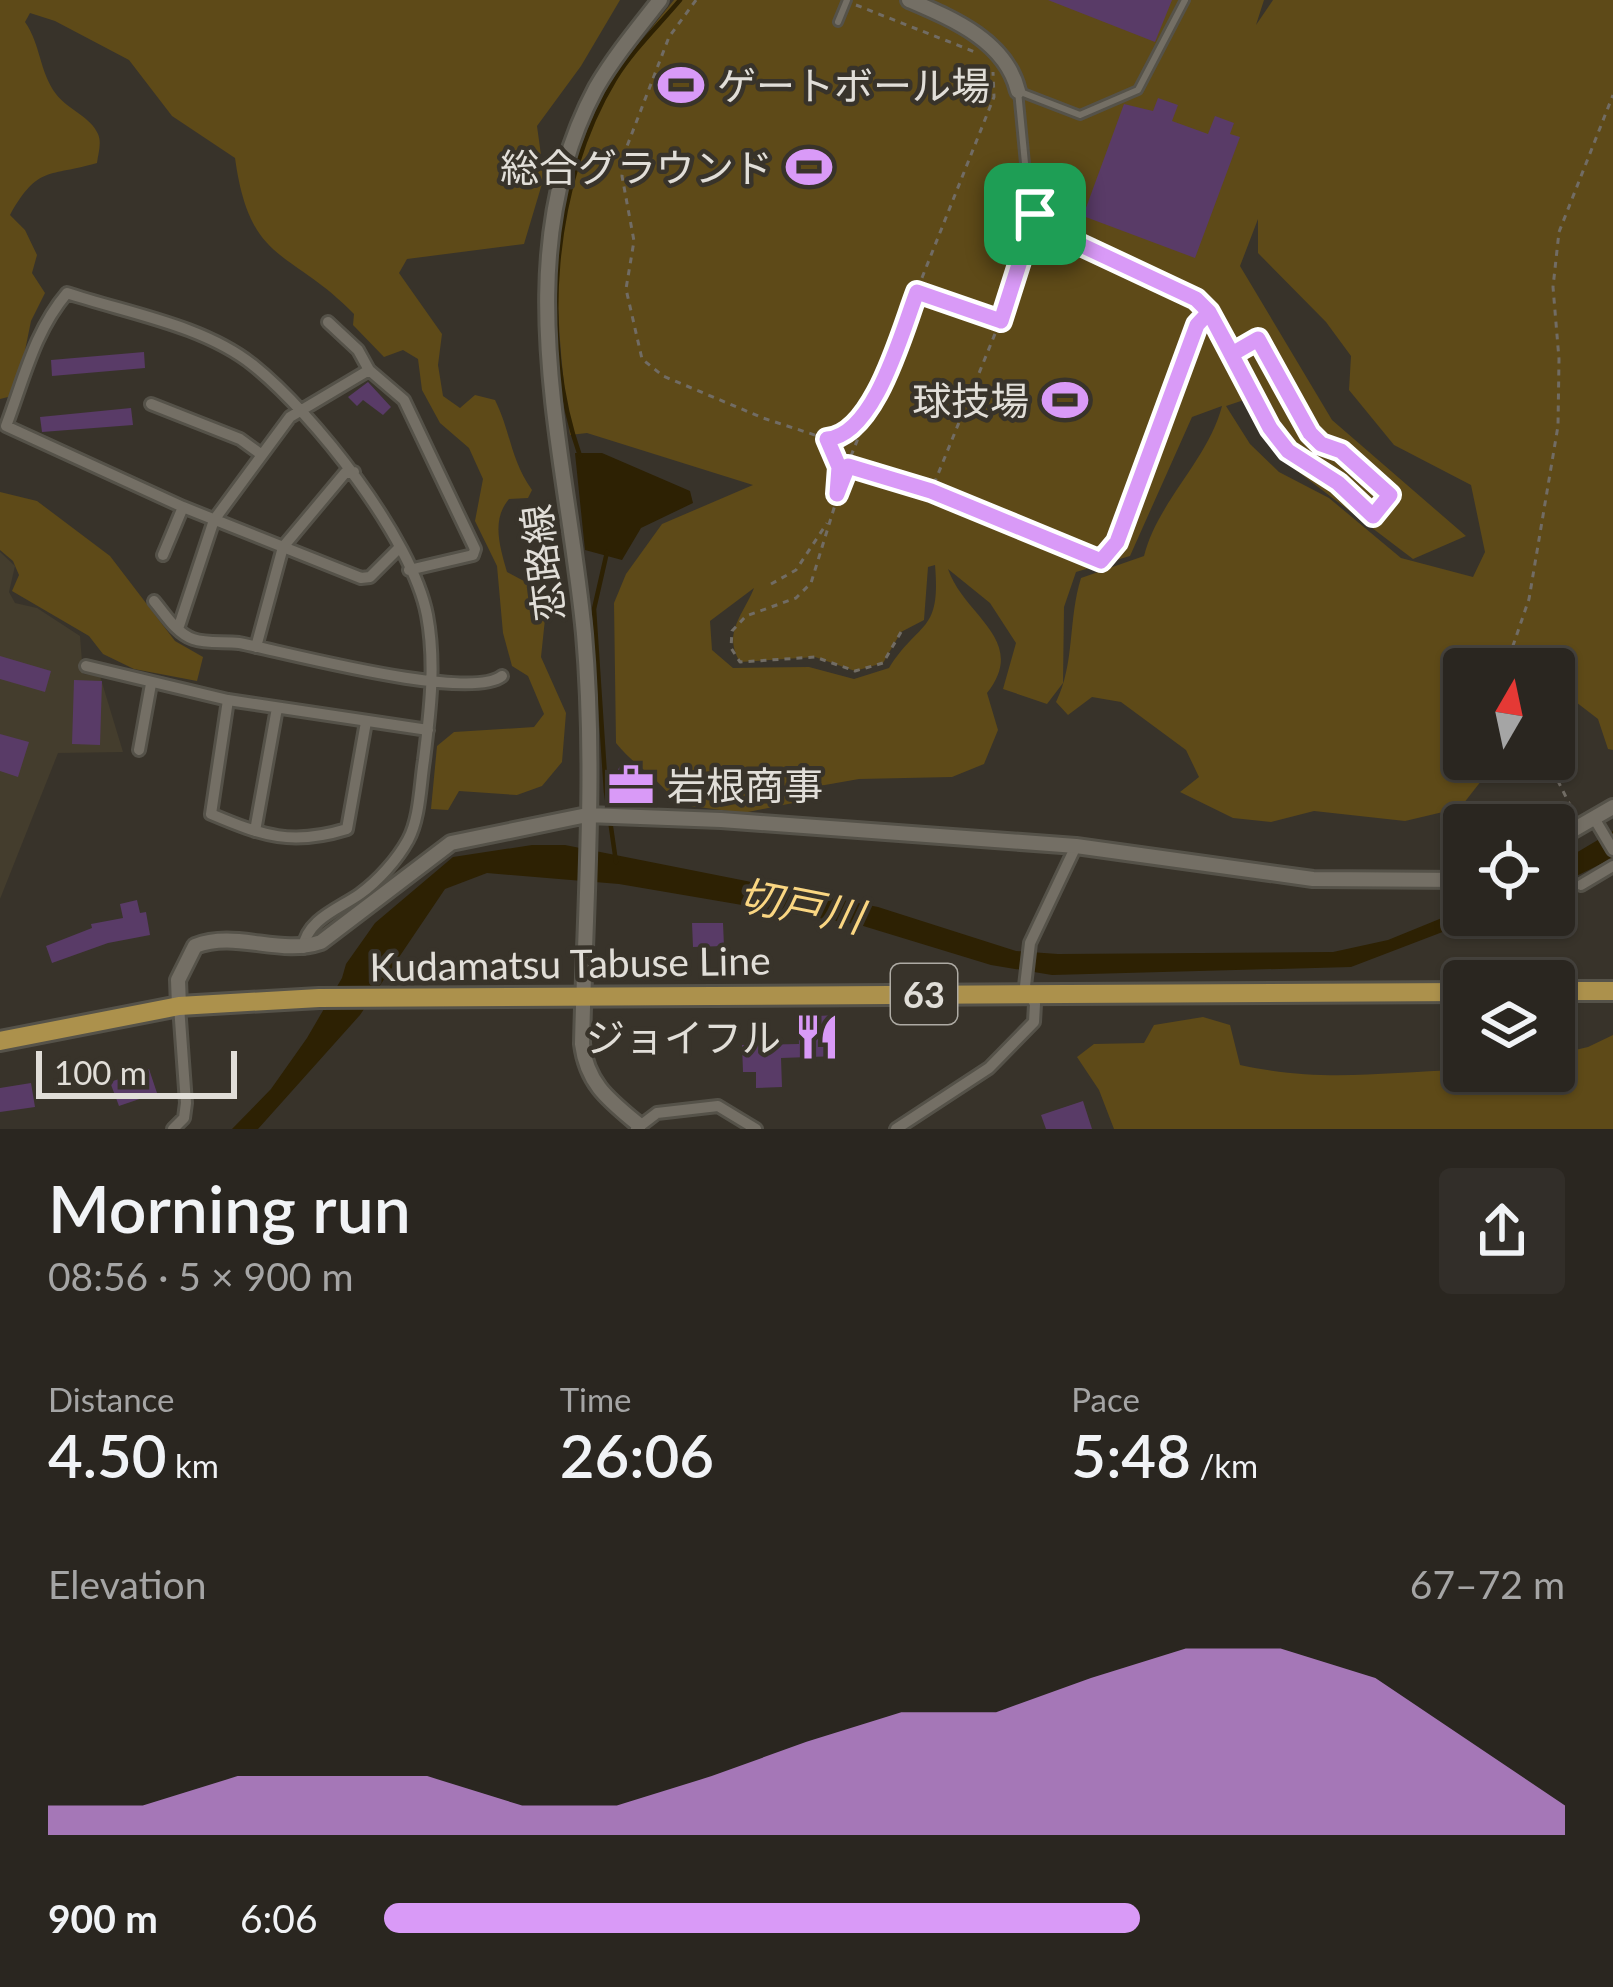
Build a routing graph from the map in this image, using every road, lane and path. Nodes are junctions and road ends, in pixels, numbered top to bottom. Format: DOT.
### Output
graph roads {
  1 [pos="661,0"];
  2 [pos="696,0"];
  3 [pos="910,0"];
  4 [pos="1185,0"];
  5 [pos="847,1"];
  6 [pos="838,22"];
  7 [pos="984,56"];
  8 [pos="993,70"];
  9 [pos="1018,91"];
  10 [pos="1613,95"];
  11 [pos="1035,214"];
  12 [pos="1017,280"];
  13 [pos="917,292"];
  14 [pos="1209,312"];
  15 [pos="1001,321"];
  16 [pos="328,322"];
  17 [pos="1232,354"];
  18 [pos="369,370"];
  19 [pos="151,404"];
  20 [pos="871,407"];
  21 [pos="298,411"];
  22 [pos="827,439"];
  23 [pos="262,455"];
  24 [pos="848,466"];
  25 [pos="354,472"];
  26 [pos="931,491"];
  27 [pos="837,494"];
  28 [pos="183,507"];
  29 [pos="831,516"];
  30 [pos="214,520"];
  31 [pos="283,547"];
  32 [pos="398,549"];
  33 [pos="164,555"];
  34 [pos="410,570"];
  35 [pos="771,584"];
  36 [pos="154,601"];
  37 [pos="178,629"];
  38 [pos="901,632"];
  39 [pos="256,647"];
  40 [pos="1512,648"];
  41 [pos="86,666"];
  42 [pos="502,676"];
  43 [pos="431,679"];
  44 [pos="152,684"];
  45 [pos="228,700"];
  46 [pos="277,708"];
  47 [pos="366,722"];
  48 [pos="428,730"];
  49 [pos="139,750"];
  50 [pos="1561,780"];
  51 [pos="1613,807"];
  52 [pos="587,815"];
  53 [pos="1592,825"];
  54 [pos="255,831"];
  55 [pos="1575,832"];
  56 [pos="1076,846"];
  57 [pos="1613,850"];
  58 [pos="1613,866"];
  59 [pos="1443,880"];
  60 [pos="1581,885"];
  61 [pos="303,948"];
  62 [pos="1026,984"];
  63 [pos="1575,991"];
  64 [pos="1613,991"];
  65 [pos="1443,992"];
  66 [pos="583,994"];
  67 [pos="178,1006"];
  68 [pos="39,1035"];
  69 [pos="0,1041"];
  70 [pos="0,1053"];
  71 [pos="638,1127"];
  72 [pos="173,1129"];
  73 [pos="756,1129"];
  74 [pos="896,1129"];
  1 -- 52 [label="street, 恋路線"];
  2 -- 22 [label="path"];
  3 -- 9 [label="street"];
  4 -- 9 [label="lane"];
  5 -- 6 [label="lane"];
  5 -- 7 [label="path"];
  8 -- 13 [label="path"];
  9 -- 11 [label="lane"];
  10 -- 40 [label="path"];
  11 -- 12 [label="lane"];
  11 -- 14 [label="lane"];
  12 -- 15 [label="path"];
  13 -- 15 [label="path"];
  13 -- 20 [label="path"];
  14 -- 17 [label="lane"];
  14 -- 26 [label="lane"];
  15 -- 26 [label="path"];
  16 -- 18 [label="street"];
  17 -- 17 [label="lane"];
  18 -- 21 [label="street"];
  18 -- 34 [label="street"];
  19 -- 23 [label="street"];
  20 -- 22 [label="path"];
  20 -- 24 [label="path"];
  21 -- 23 [label="street"];
  21 -- 25 [label="street"];
  21 -- 28 [label="street"];
  22 -- 27 [label="path"];
  23 -- 30 [label="street"];
  24 -- 26 [label="path"];
  24 -- 27 [label="path"];
  25 -- 31 [label="street"];
  25 -- 32 [label="street"];
  27 -- 29 [label="path"];
  28 -- 30 [label="street"];
  28 -- 33 [label="street"];
  29 -- 35 [label="path"];
  29 -- 38 [label="path"];
  30 -- 31 [label="street"];
  30 -- 37 [label="street"];
  31 -- 32 [label="street"];
  31 -- 39 [label="street"];
  32 -- 34 [label="street"];
  34 -- 43 [label="street"];
  36 -- 37 [label="street"];
  37 -- 39 [label="street"];
  39 -- 43 [label="street"];
  41 -- 44 [label="street"];
  42 -- 43 [label="street"];
  43 -- 48 [label="street"];
  44 -- 45 [label="street"];
  44 -- 49 [label="street"];
  45 -- 46 [label="street"];
  45 -- 54 [label="street"];
  46 -- 47 [label="street"];
  46 -- 54 [label="street"];
  47 -- 48 [label="street"];
  47 -- 54 [label="street"];
  48 -- 61 [label="street"];
  50 -- 53 [label="path"];
  51 -- 53 [label="street"];
  52 -- 56 [label="street"];
  52 -- 61 [label="street"];
  52 -- 66 [label="street, 恋路線"];
  53 -- 55 [label="street"];
  53 -- 57 [label="street"];
  56 -- 59 [label="street"];
  56 -- 62 [label="street"];
  58 -- 60 [label="street"];
  61 -- 67 [label="street"];
  62 -- 65 [label="main road, Kudamatsu Tabuse Line / 63"];
  62 -- 66 [label="main road, Kudamatsu Tabuse Line / 63"];
  62 -- 74 [label="street"];
  63 -- 64 [label="main road"];
  66 -- 67 [label="main road, Kudamatsu Tabuse Line / 63"];
  66 -- 71 [label="street, 恋路線"];
  67 -- 68 [label="main road, Kudamatsu Tabuse Line / 63"];
  67 -- 72 [label="street"];
  68 -- 69 [label="main road, Kudamatsu Tabuse Line / 63"];
  68 -- 70 [label="main road, Kudamatsu Tabuse Line / 63"];
  71 -- 73 [label="street"];
}
